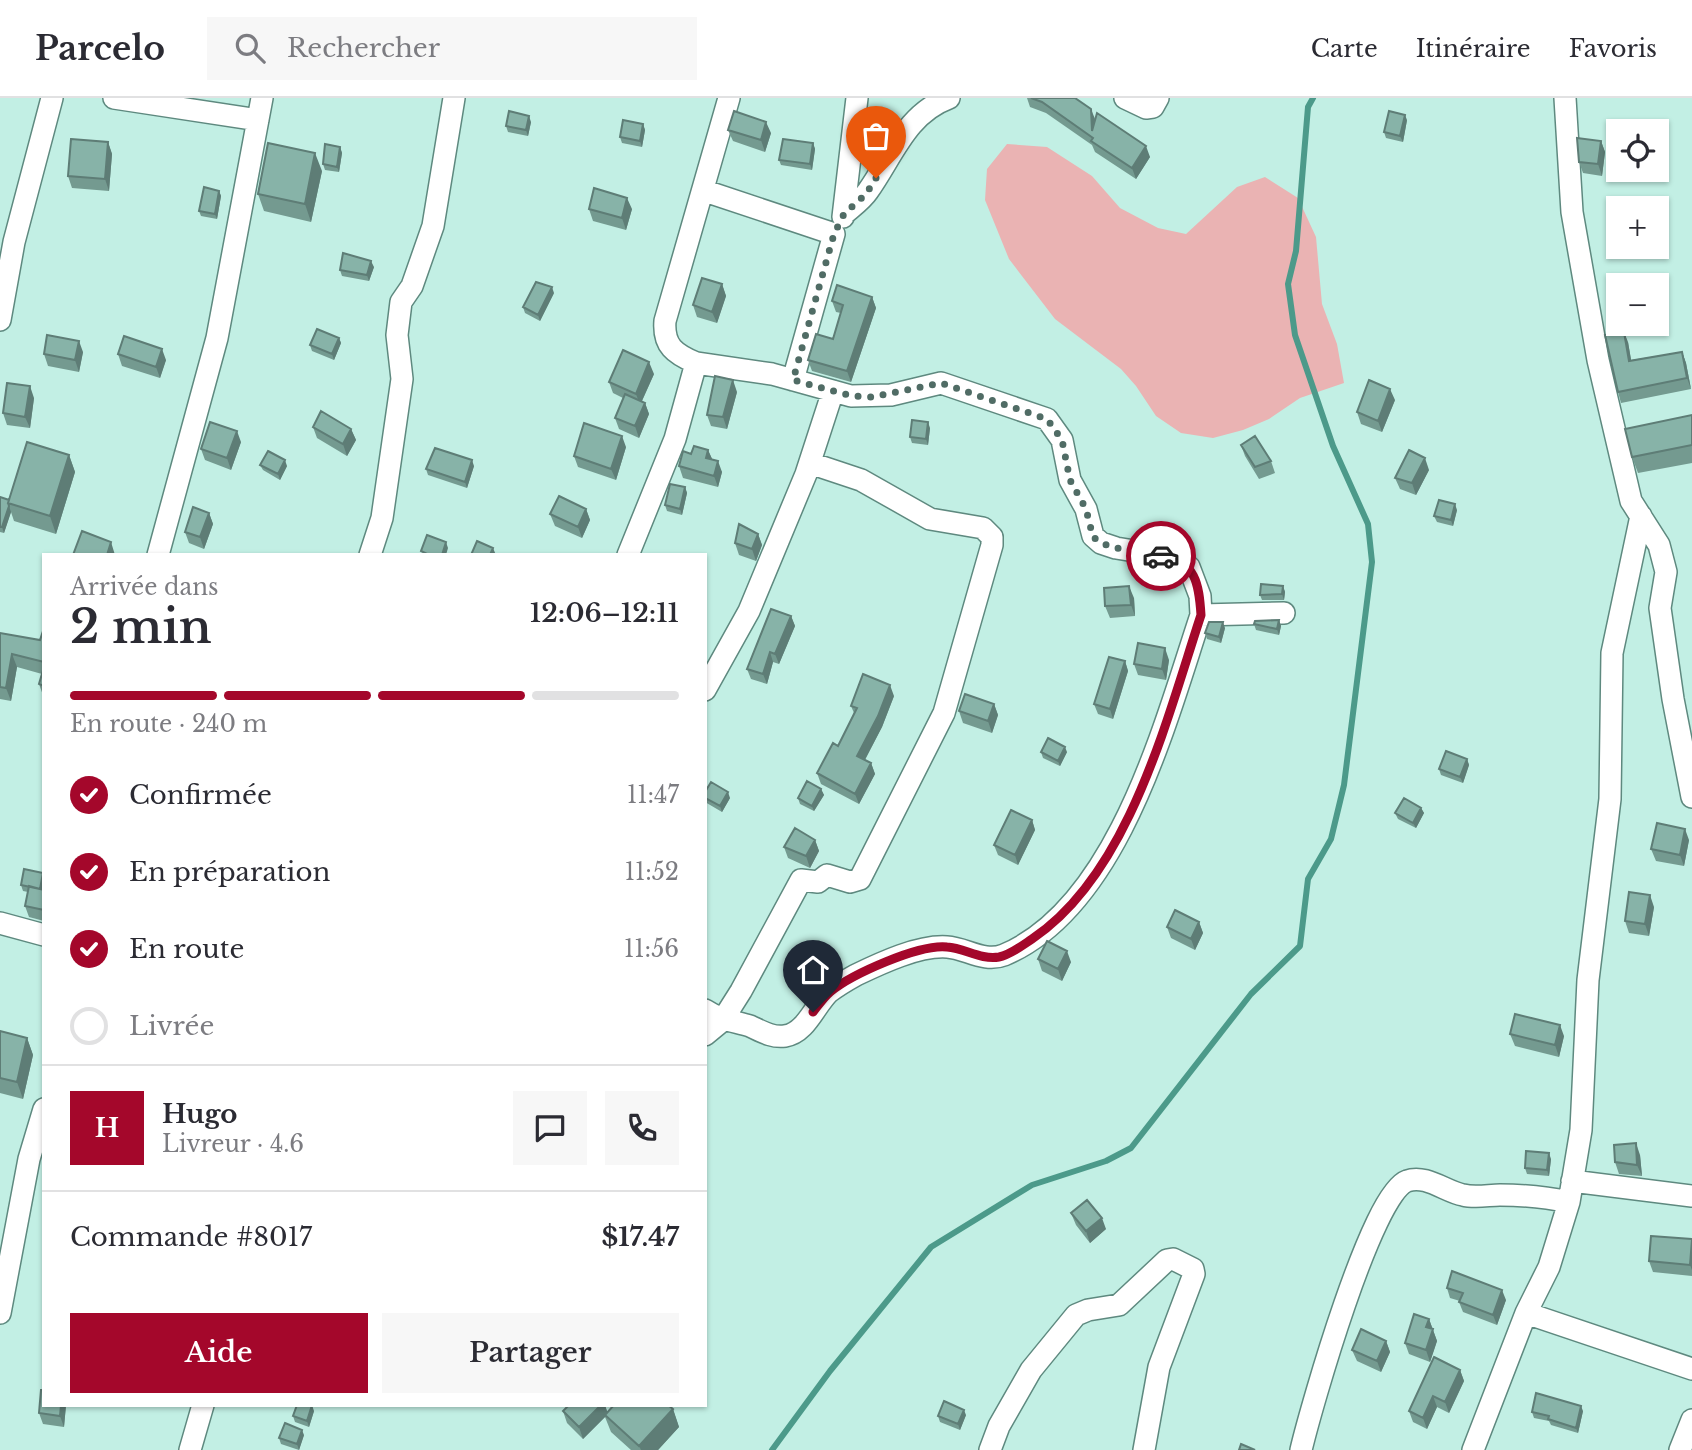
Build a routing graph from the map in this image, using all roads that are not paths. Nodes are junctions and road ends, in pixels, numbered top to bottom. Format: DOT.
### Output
graph roads {
  1 [pos="52,98"];
  2 [pos="114,98"];
  3 [pos="262,98"];
  4 [pos="454,98"];
  5 [pos="729,98"];
  6 [pos="857,98"];
  7 [pos="949,98"];
  8 [pos="1125,98"];
  9 [pos="1158,98"];
  10 [pos="1564,98"];
  11 [pos="258,120"];
  12 [pos="705,191"];
  13 [pos="844,214"];
  14 [pos="834,234"];
  15 [pos="7,241"];
  16 [pos="0,320"];
  17 [pos="696,363"];
  18 [pos="793,380"];
  19 [pos="833,391"];
  20 [pos="810,463"];
  21 [pos="1641,516"];
  22 [pos="159,553"];
  23 [pos="371,553"];
  24 [pos="629,553"];
  25 [pos="1284,612"];
  26 [pos="1201,615"];
  27 [pos="707,686"];
  28 [pos="1692,797"];
  29 [pos="0,923"];
  30 [pos="42,934"];
  31 [pos="714,1016"];
  32 [pos="42,1116"];
  33 [pos="1571,1191"];
  34 [pos="1692,1196"];
  35 [pos="1526,1312"];
  36 [pos="0,1313"];
  37 [pos="1692,1369"];
  38 [pos="202,1407"];
  39 [pos="1692,1420"];
  40 [pos="190,1450"];
  41 [pos="990,1450"];
  42 [pos="1144,1450"];
  43 [pos="1301,1450"];
  44 [pos="1473,1450"];
  45 [pos="1680,1450"];
  1 -- 15 [label="street"];
  2 -- 11 [label="street"];
  3 -- 11 [label="street"];
  4 -- 23 [label="street"];
  5 -- 12 [label="street"];
  6 -- 13 [label="street"];
  7 -- 13 [label="street"];
  8 -- 9 [label="street"];
  10 -- 21 [label="street"];
  11 -- 22 [label="street"];
  12 -- 14 [label="street"];
  12 -- 17 [label="street"];
  13 -- 14 [label="street"];
  14 -- 18 [label="street"];
  15 -- 16 [label="street"];
  17 -- 18 [label="street"];
  17 -- 24 [label="street"];
  18 -- 19 [label="street"];
  19 -- 20 [label="street"];
  19 -- 26 [label="street"];
  20 -- 27 [label="street"];
  20 -- 31 [label="street"];
  21 -- 28 [label="street"];
  21 -- 33 [label="street"];
  25 -- 26 [label="street"];
  26 -- 31 [label="street"];
  29 -- 30 [label="street"];
  32 -- 36 [label="street"];
  33 -- 34 [label="street"];
  33 -- 35 [label="street"];
  33 -- 43 [label="street"];
  35 -- 37 [label="street"];
  35 -- 44 [label="street"];
  38 -- 40 [label="street"];
  39 -- 45 [label="street"];
  41 -- 42 [label="street"];
}
